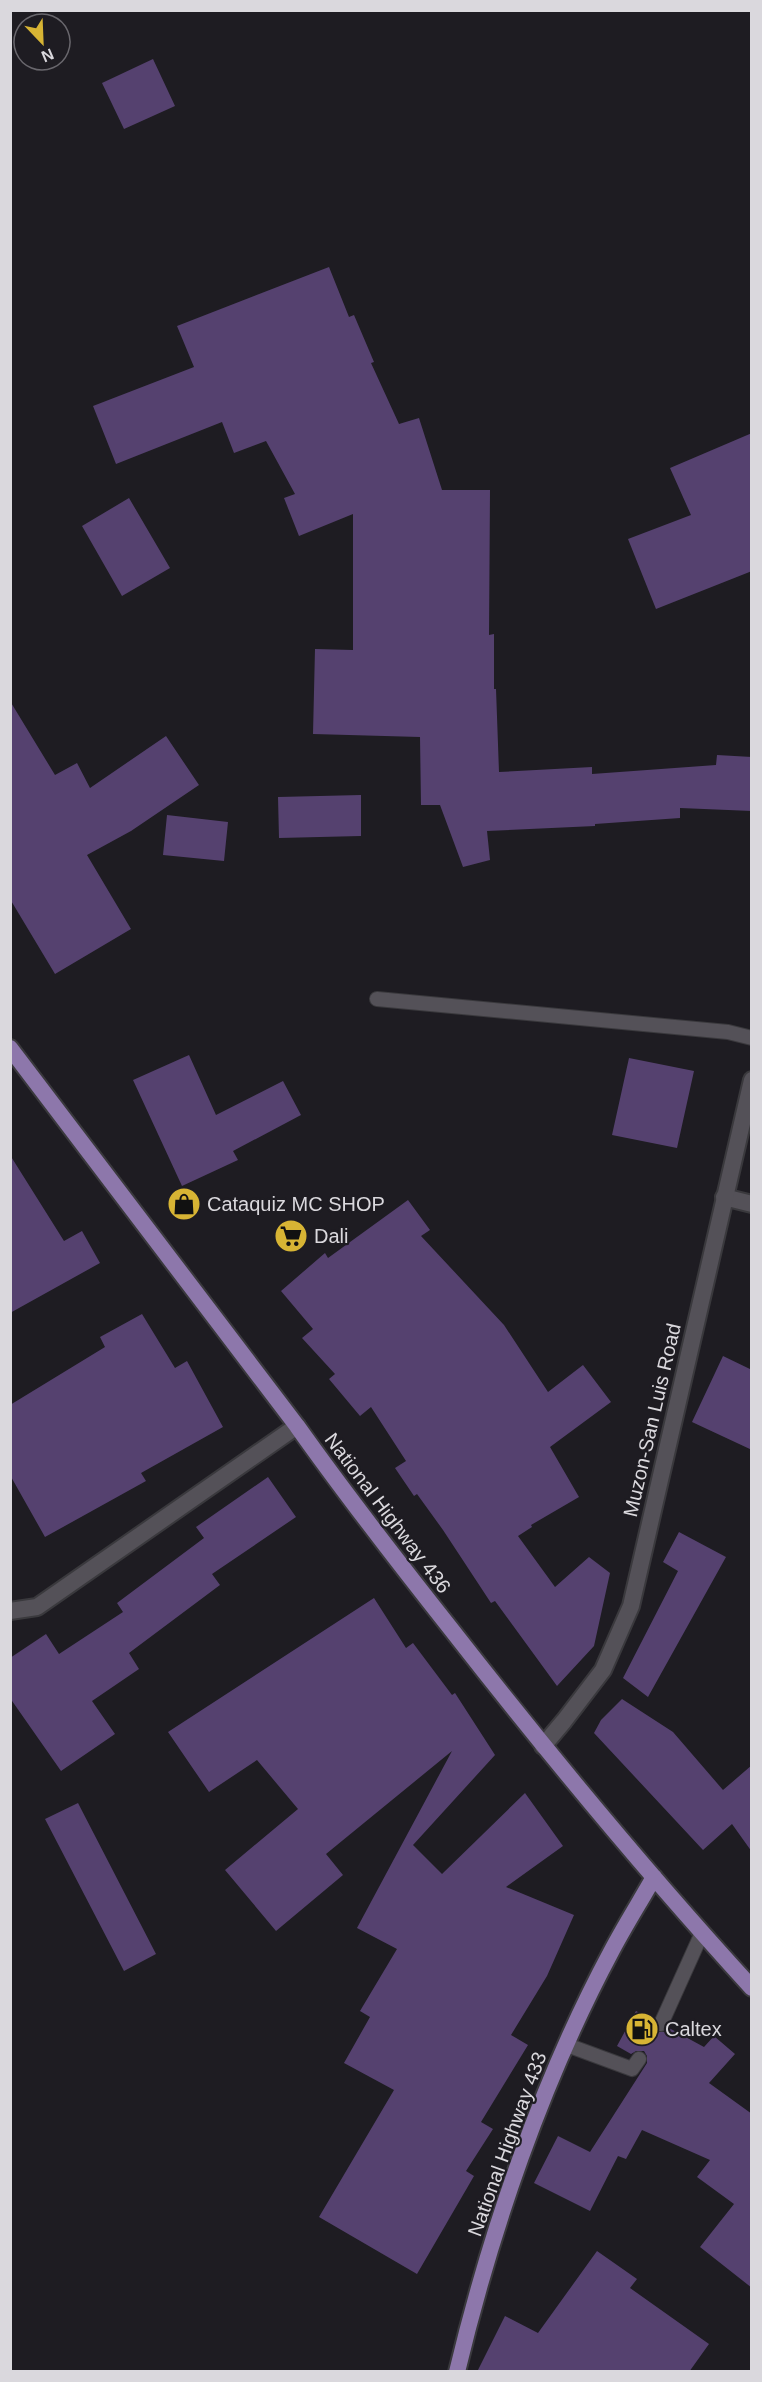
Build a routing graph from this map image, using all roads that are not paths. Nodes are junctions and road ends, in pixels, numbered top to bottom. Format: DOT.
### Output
graph roads {
  1 [pos="376,999"];
  2 [pos="752,1038"];
  3 [pos="10,1048"];
  4 [pos="752,1080"];
  5 [pos="724,1197"];
  6 [pos="752,1204"];
  7 [pos="297,1426"];
  8 [pos="10,1611"];
  9 [pos="543,1746"];
  10 [pos="654,1877"];
  11 [pos="702,1934"];
  12 [pos="752,1988"];
  13 [pos="661,2024"];
  14 [pos="567,2045"];
  15 [pos="639,2059"];
  16 [pos="457,2372"];
  1 -- 2 [label="lane"];
  3 -- 7 [label="main road, National Highway 436"];
  4 -- 5 [label="main road, Muzon-San Luis Road"];
  5 -- 6 [label="main road"];
  5 -- 9 [label="main road, Muzon-San Luis Road"];
  7 -- 8 [label="main road"];
  7 -- 9 [label="main road, National Highway 436"];
  9 -- 10 [label="main road, National Highway 436"];
  10 -- 11 [label="main road, National Highway 436"];
  10 -- 14 [label="main road, National Highway 433"];
  11 -- 12 [label="main road, National Highway 436"];
  11 -- 13 [label="lane"];
  14 -- 15 [label="lane"];
  14 -- 16 [label="main road, National Highway 433"];
}
